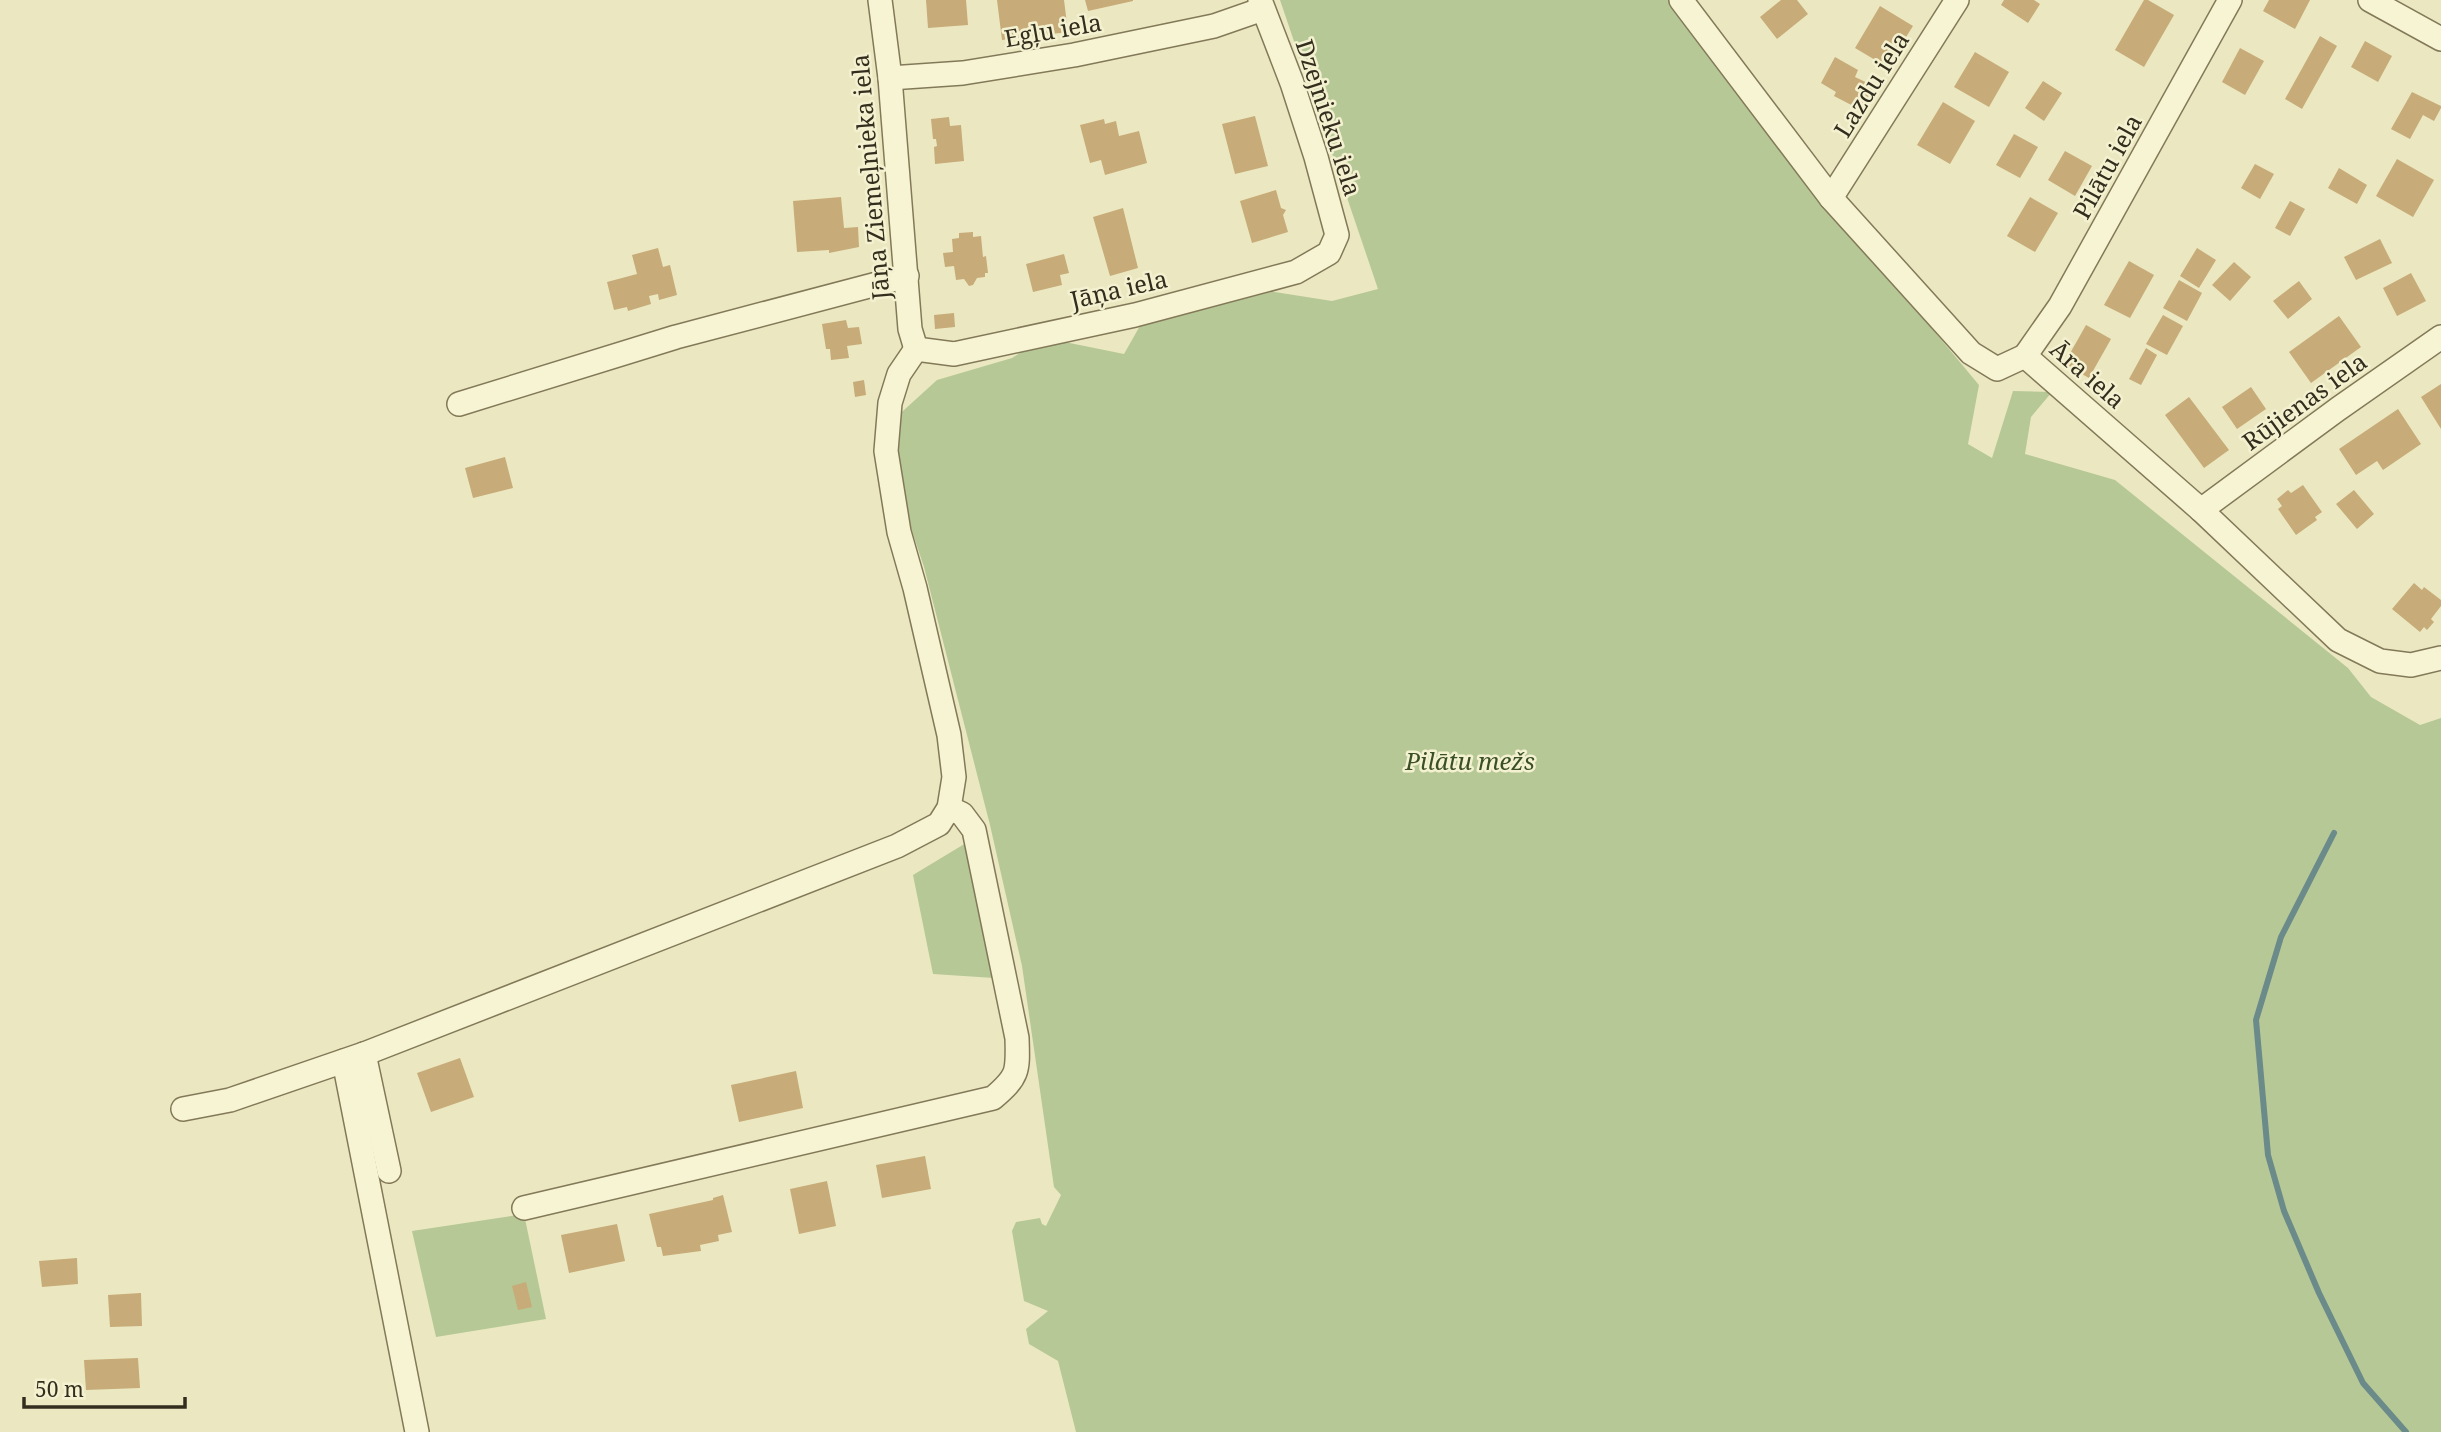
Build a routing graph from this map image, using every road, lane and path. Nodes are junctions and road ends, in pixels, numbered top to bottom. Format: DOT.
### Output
graph roads {
  1 [pos="880,0"];
  2 [pos="1681,0"];
  3 [pos="1957,0"];
  4 [pos="2230,0"];
  5 [pos="2370,0"];
  6 [pos="1261,4"];
  7 [pos="2441,39"];
  8 [pos="890,78"];
  9 [pos="1831,198"];
  10 [pos="1329,253"];
  11 [pos="907,275"];
  12 [pos="2441,337"];
  13 [pos="916,349"];
  14 [pos="2025,356"];
  15 [pos="459,404"];
  16 [pos="2201,510"];
  17 [pos="2441,658"];
  18 [pos="949,808"];
  19 [pos="354,1058"];
  20 [pos="183,1109"];
  21 [pos="389,1171"];
  22 [pos="524,1208"];
  23 [pos="416,1432"];
  1 -- 8 [label="street, Jāņa Ziemeļnieka iela"];
  2 -- 9 [label="street, Āra iela"];
  3 -- 9 [label="street, Lazdu iela"];
  4 -- 14 [label="street, Pilātu iela"];
  5 -- 7 [label="street"];
  6 -- 8 [label="street, Egļu iela"];
  6 -- 10 [label="street, Dzejnieku iela"];
  8 -- 11 [label="street, Jāņa Ziemeļnieka iela"];
  9 -- 14 [label="street, Āra iela"];
  10 -- 13 [label="street, Jāņa iela"];
  11 -- 13 [label="street, Jāņa Ziemeļnieka iela"];
  11 -- 15 [label="street"];
  12 -- 16 [label="street, Rūjienas iela"];
  13 -- 18 [label="street"];
  14 -- 16 [label="street, Āra iela"];
  16 -- 17 [label="street, Āra iela"];
  18 -- 19 [label="street"];
  18 -- 22 [label="street"];
  19 -- 20 [label="street"];
  19 -- 21 [label="street"];
  19 -- 23 [label="street"];
}
